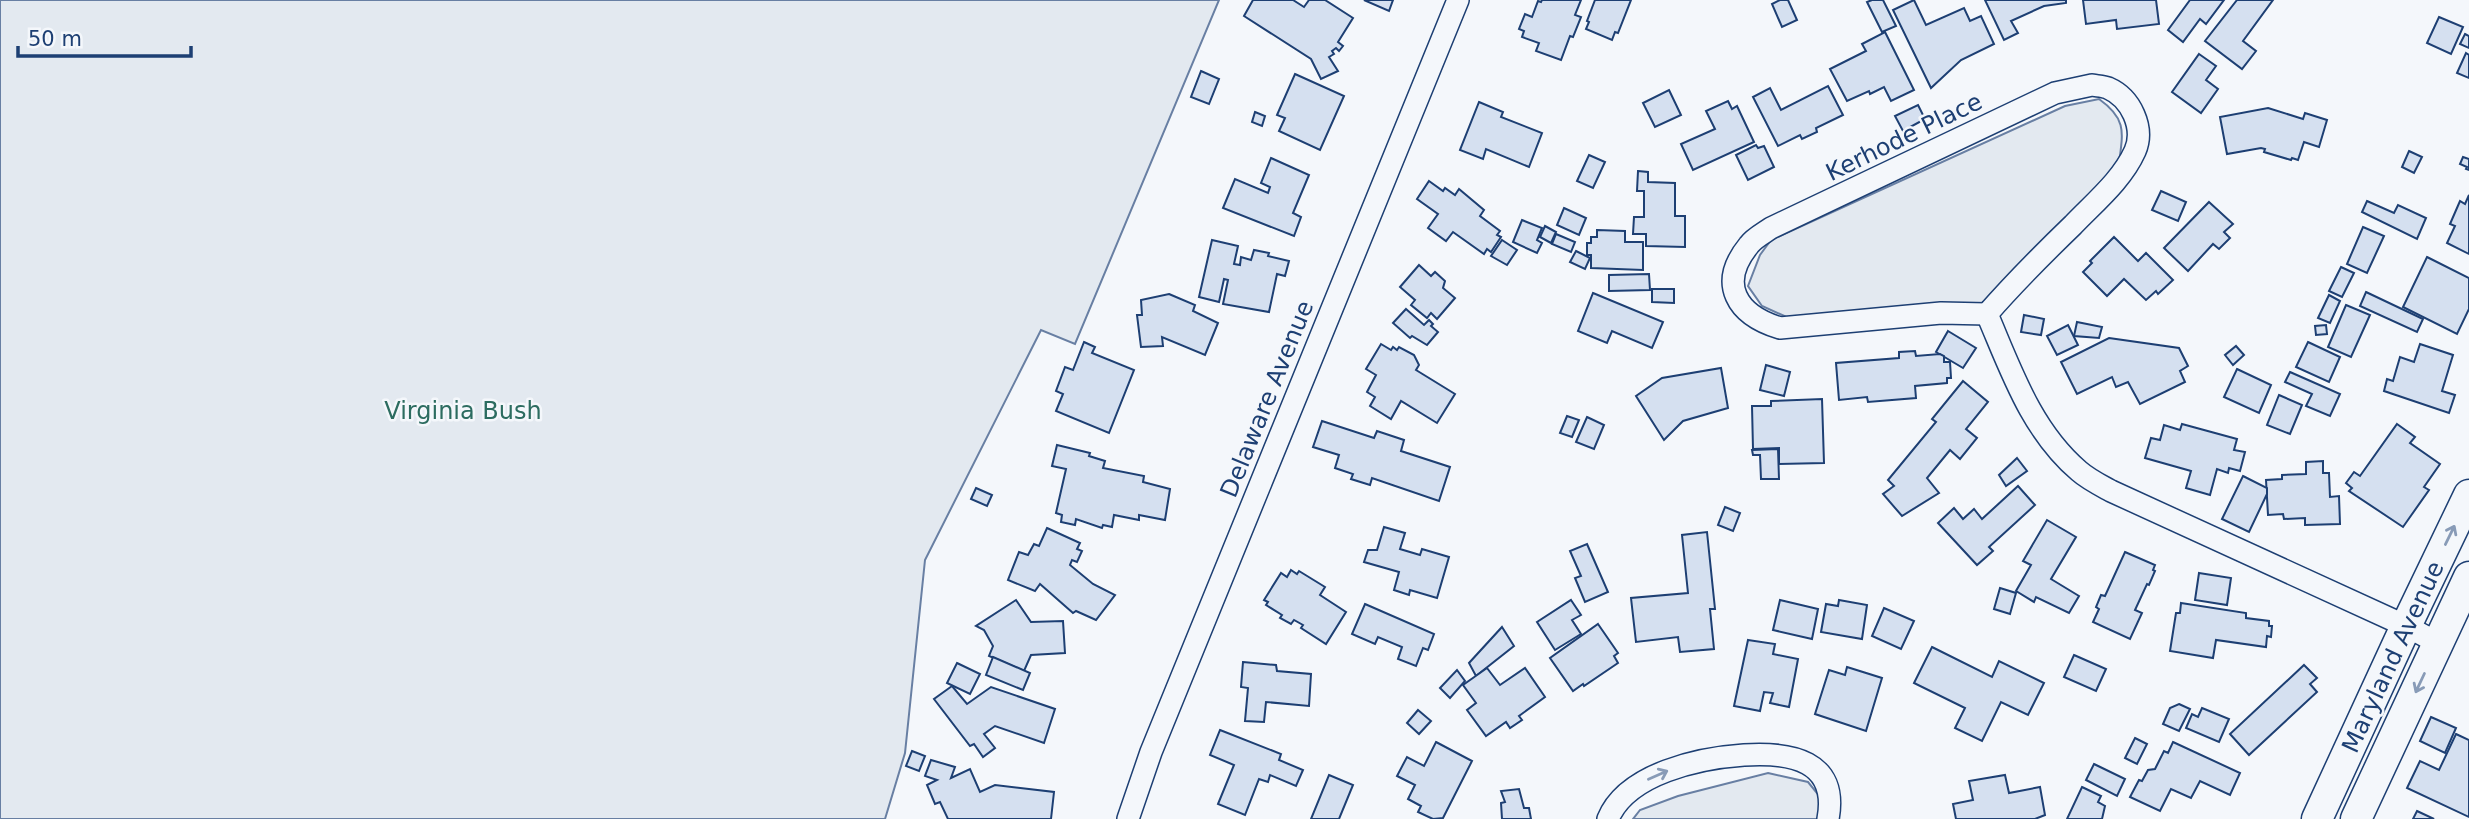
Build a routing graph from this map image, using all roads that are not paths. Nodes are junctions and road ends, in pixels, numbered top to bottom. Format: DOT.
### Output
graph roads {
  1 [pos="1458,0"];
  2 [pos="1987,314"];
  3 [pos="2469,495"];
  4 [pos="2469,577"];
  5 [pos="2406,626"];
  6 [pos="2438,643"];
  7 [pos="1128,819"];
  8 [pos="1608,819"];
  9 [pos="1828,819"];
  10 [pos="2317,819"];
  11 [pos="2356,819"];
  1 -- 7 [label="street, Delaware Avenue"];
  2 -- 2 [label="street, Kerhode Place"];
  2 -- 5 [label="street"];
  5 -- 3 [label="street, Maryland Avenue, one-way"];
  4 -- 6 [label="street, Maryland Avenue"];
  5 -- 6 [label="street"];
  5 -- 10 [label="street, Maryland Avenue"];
  6 -- 11 [label="street, Maryland Avenue, one-way"];
  8 -- 9 [label="street, one-way"];
}
